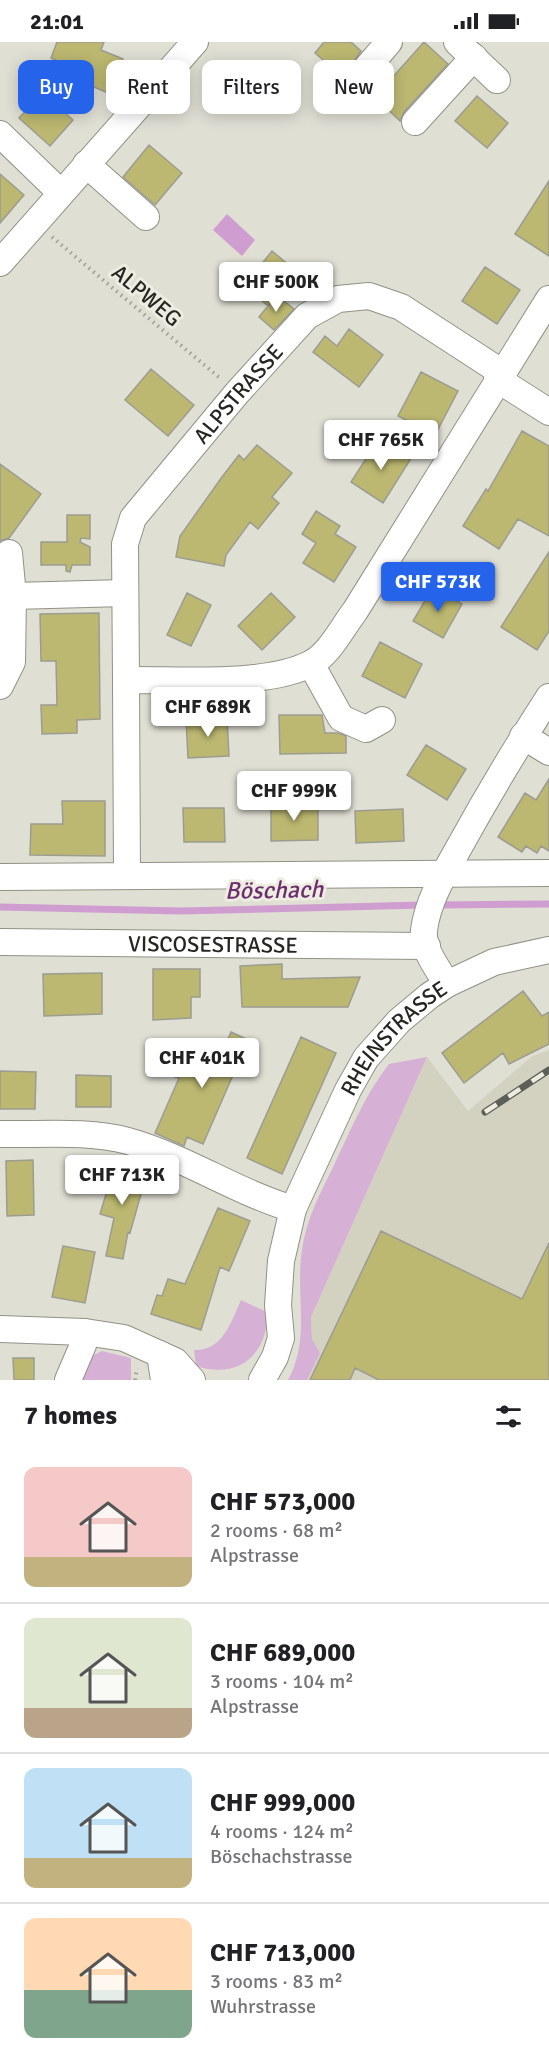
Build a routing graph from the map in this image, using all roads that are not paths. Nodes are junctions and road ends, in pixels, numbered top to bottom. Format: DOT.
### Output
graph roads {
  1 [pos="195,42"];
  2 [pos="389,42"];
  3 [pos="465,50"];
  4 [pos="373,60"];
  5 [pos="497,80"];
  6 [pos="415,123"];
  7 [pos="0,135"];
  8 [pos="86,164"];
  9 [pos="61,193"];
  10 [pos="146,217"];
  11 [pos="0,263"];
  12 [pos="549,299"];
  13 [pos="499,376"];
  14 [pos="549,412"];
  15 [pos="9,553"];
  16 [pos="125,593"];
  17 [pos="13,596"];
  18 [pos="311,664"];
  19 [pos="126,680"];
  20 [pos="0,686"];
  21 [pos="549,697"];
  22 [pos="382,720"];
  23 [pos="524,736"];
  24 [pos="549,752"];
  25 [pos="549,873"];
  26 [pos="128,876"];
  27 [pos="0,877"];
  28 [pos="442,879"];
  29 [pos="425,939"];
  30 [pos="0,942"];
  31 [pos="549,950"];
  32 [pos="447,984"];
  33 [pos="0,1134"];
  34 [pos="293,1209"];
  35 [pos="0,1329"];
  36 [pos="85,1332"];
  37 [pos="160,1354"];
  38 [pos="258,1377"];
  39 [pos="68,1380"];
  40 [pos="164,1380"];
  41 [pos="192,1380"];
  1 -- 8 [label="street"];
  2 -- 4 [label="street"];
  3 -- 5 [label="street"];
  3 -- 6 [label="street"];
  7 -- 9 [label="street"];
  8 -- 9 [label="street"];
  8 -- 10 [label="street"];
  9 -- 11 [label="street"];
  12 -- 13 [label="street"];
  13 -- 14 [label="street, ALPSTRASSE"];
  13 -- 16 [label="street, ALPSTRASSE"];
  13 -- 18 [label="street"];
  15 -- 17 [label="street"];
  16 -- 17 [label="street"];
  16 -- 19 [label="street, ALPSTRASSE"];
  17 -- 20 [label="street"];
  18 -- 19 [label="street"];
  18 -- 22 [label="street"];
  19 -- 26 [label="street, ALPSTRASSE"];
  21 -- 23 [label="street"];
  23 -- 24 [label="street"];
  23 -- 28 [label="street"];
  25 -- 28 [label="street"];
  26 -- 27 [label="street"];
  26 -- 28 [label="street"];
  28 -- 29 [label="street"];
  29 -- 30 [label="street, VISCOSESTRASSE"];
  29 -- 32 [label="street, RHEINSTRASSE"];
  31 -- 32 [label="street"];
  32 -- 34 [label="street, RHEINSTRASSE"];
  33 -- 34 [label="street"];
  34 -- 38 [label="street, RHEINSTRASSE"];
  35 -- 36 [label="street"];
  36 -- 37 [label="street"];
  36 -- 39 [label="street"];
  37 -- 40 [label="street"];
  37 -- 41 [label="street"];
}
